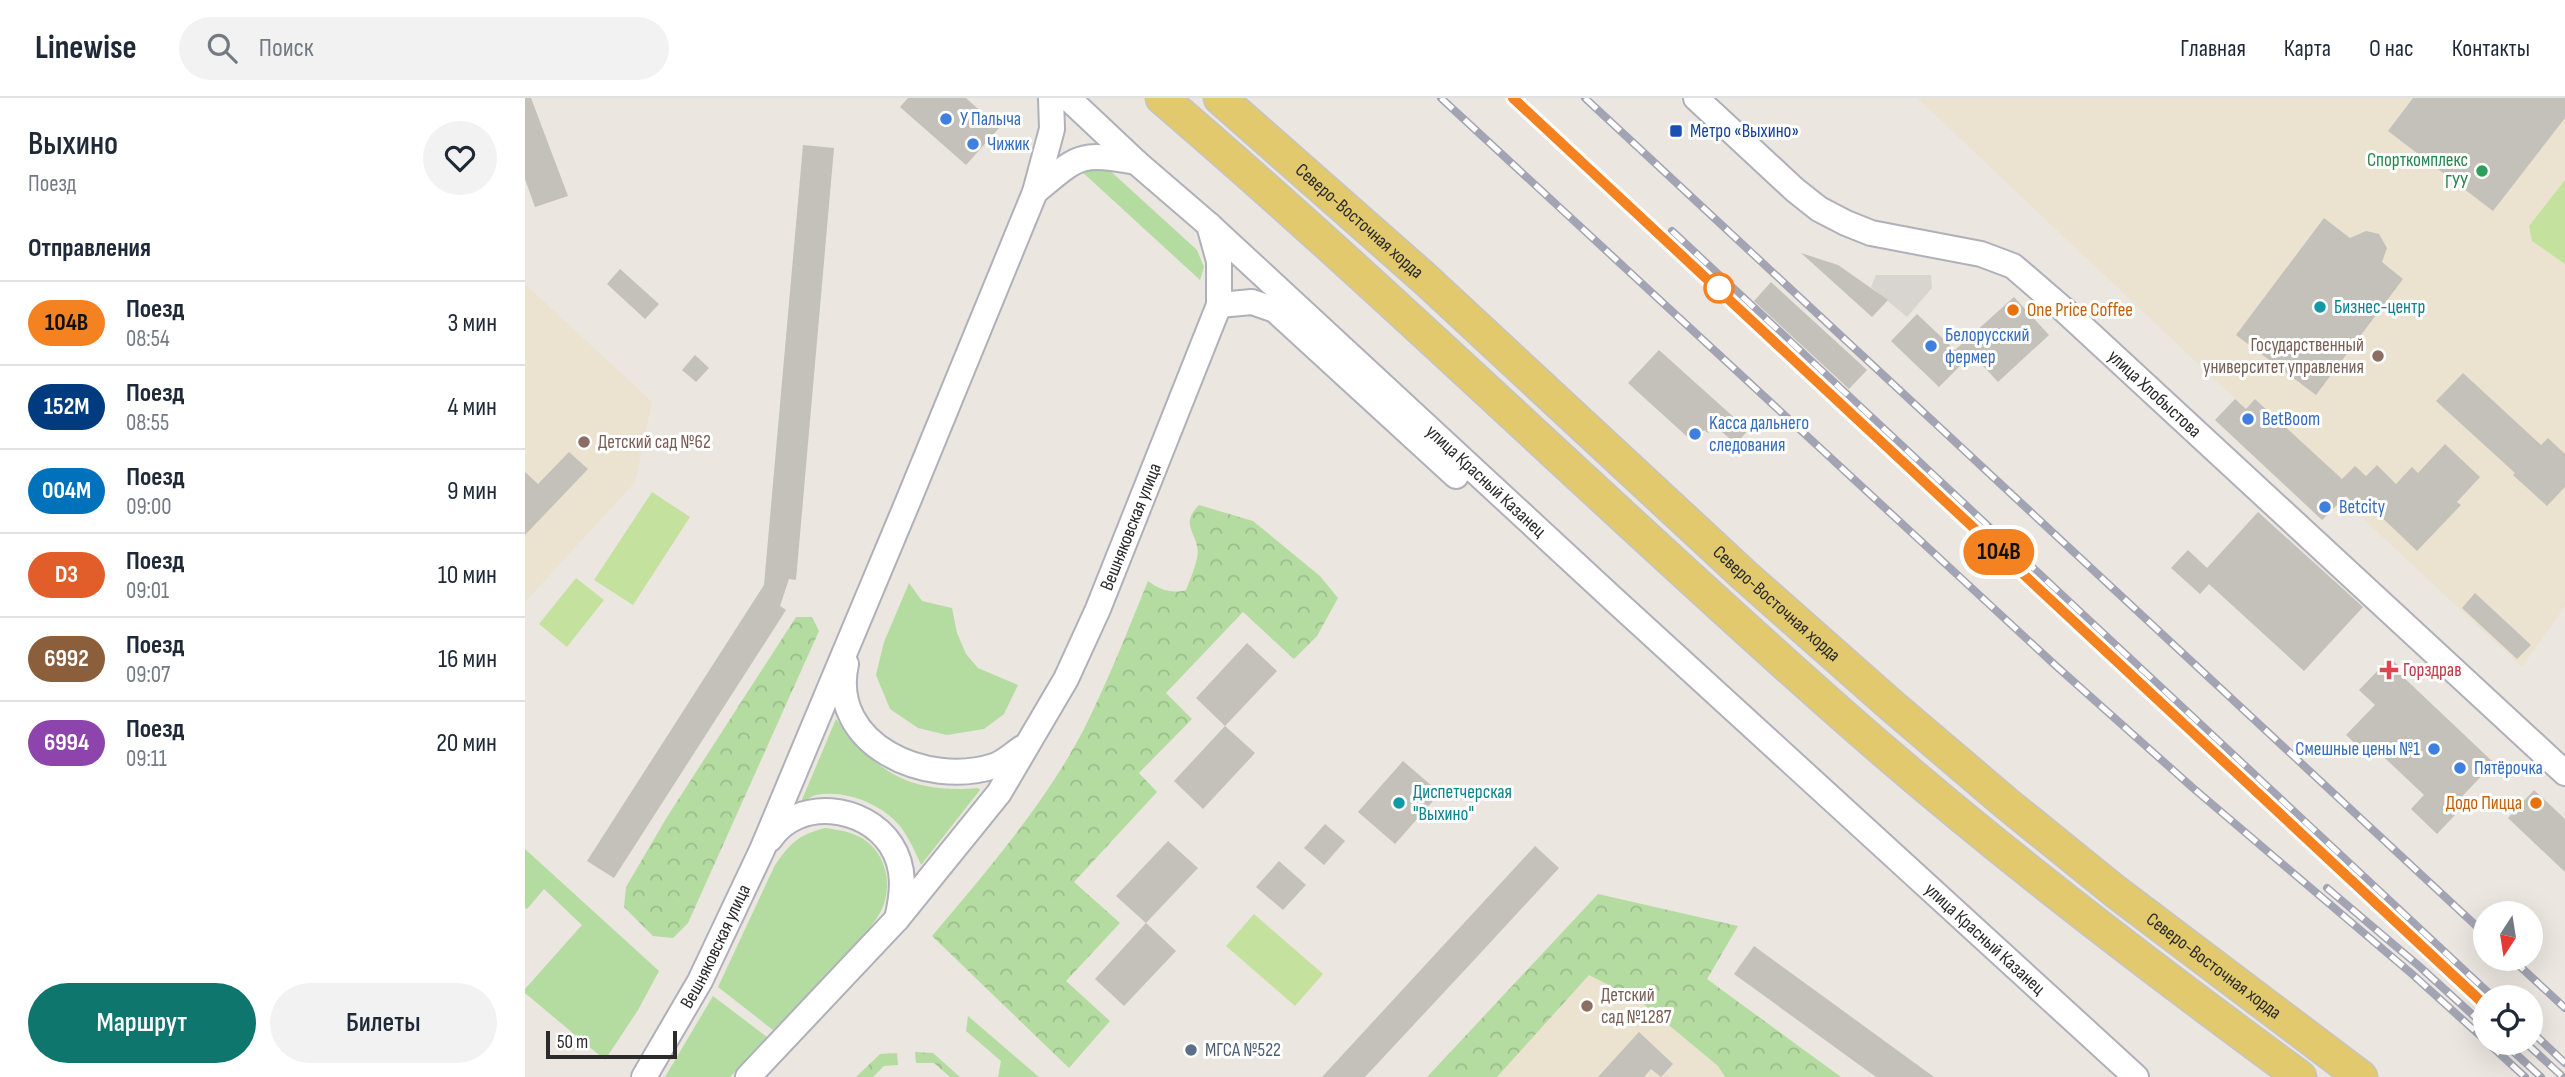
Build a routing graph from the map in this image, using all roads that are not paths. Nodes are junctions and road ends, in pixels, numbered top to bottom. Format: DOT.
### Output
graph roads {
  1 [pos="1051,98"];
  2 [pos="1068,98"];
  3 [pos="1162,98"];
  4 [pos="1220,98"];
  5 [pos="1696,98"];
  6 [pos="1136,162"];
  7 [pos="1035,192"];
  8 [pos="1208,224"];
  9 [pos="1219,305"];
  10 [pos="858,619"];
  11 [pos="1030,743"];
  12 [pos="2565,772"];
  13 [pos="1835,801"];
  14 [pos="762,850"];
  15 [pos="897,919"];
  16 [pos="644,1077"];
  17 [pos="748,1077"];
  18 [pos="2136,1077"];
  19 [pos="2300,1077"];
  20 [pos="2361,1077"];
  1 -- 7 [label="street, Вешняковская улица"];
  2 -- 6 [label="street, улица Красный Казанец"];
  3 -- 19 [label="main road, Северо-Восточная хорда"];
  4 -- 20 [label="main road, Северо-Восточная хорда"];
  5 -- 12 [label="street, улица Хлобыстова"];
  6 -- 7 [label="street, Вешняковская улица"];
  6 -- 8 [label="street, улица Красный Казанец"];
  7 -- 10 [label="street, Вешняковская улица"];
  8 -- 9 [label="street, Вешняковская улица"];
  8 -- 13 [label="street, улица Красный Казанец"];
  9 -- 11 [label="street, Вешняковская улица"];
  9 -- 13 [label="street, улица Красный Казанец"];
  10 -- 11 [label="street, Вешняковская улица"];
  10 -- 14 [label="street, Вешняковская улица"];
  11 -- 15 [label="street, Вешняковская улица"];
  13 -- 18 [label="street, улица Красный Казанец"];
  14 -- 15 [label="street, Вешняковская улица"];
  14 -- 16 [label="street, Вешняковская улица"];
  15 -- 17 [label="street, Вешняковская улица"];
}
